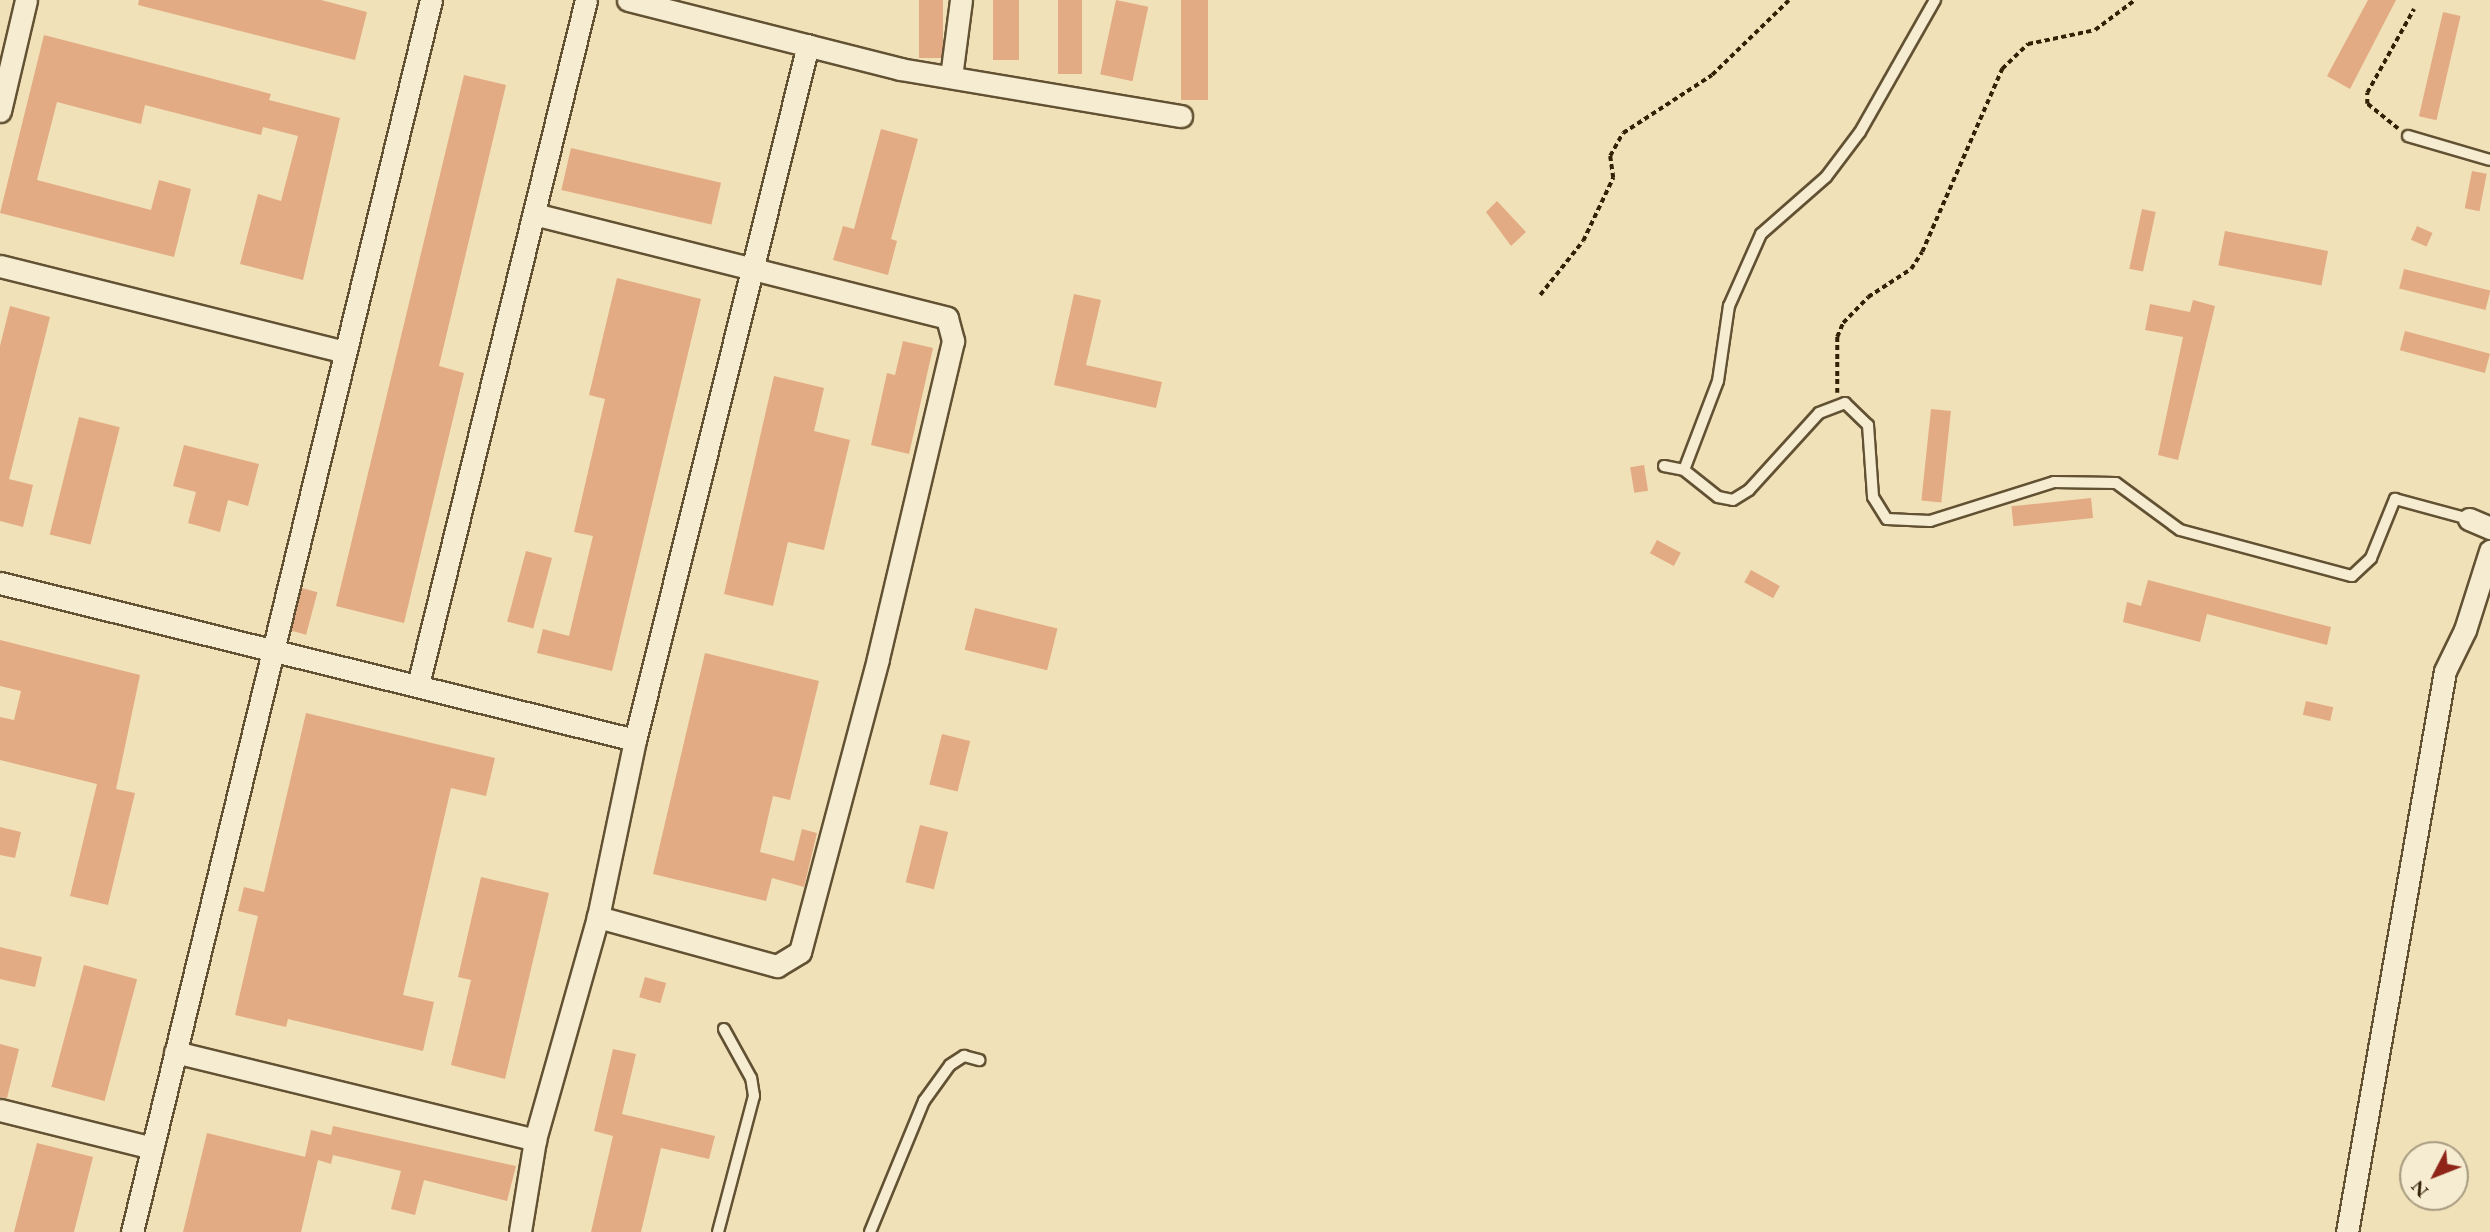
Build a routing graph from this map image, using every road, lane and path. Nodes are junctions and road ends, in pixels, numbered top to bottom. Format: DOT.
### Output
graph roads {
  1 [pos="26,0"];
  2 [pos="431,0"];
  3 [pos="586,0"];
  4 [pos="628,0"];
  5 [pos="961,0"];
  6 [pos="1789,0"];
  7 [pos="1935,0"];
  8 [pos="2135,0"];
  9 [pos="2414,9"];
  10 [pos="808,45"];
  11 [pos="951,77"];
  12 [pos="0,111"];
  13 [pos="1181,116"];
  14 [pos="2408,136"];
  15 [pos="2490,160"];
  16 [pos="534,214"];
  17 [pos="0,266"];
  18 [pos="752,271"];
  19 [pos="1540,295"];
  20 [pos="344,352"];
  21 [pos="1836,405"];
  22 [pos="1664,466"];
  23 [pos="1684,470"];
  24 [pos="2469,519"];
  25 [pos="2490,528"];
  26 [pos="2490,551"];
  27 [pos="0,583"];
  28 [pos="270,652"];
  29 [pos="418,685"];
  30 [pos="635,740"];
  31 [pos="598,917"];
  32 [pos="724,1028"];
  33 [pos="175,1052"];
  34 [pos="979,1060"];
  35 [pos="0,1110"];
  36 [pos="535,1140"];
  37 [pos="152,1148"];
  38 [pos="132,1232"];
  39 [pos="520,1232"];
  40 [pos="718,1232"];
  41 [pos="870,1232"];
  42 [pos="2347,1232"];
  1 -- 12 [label="street"];
  2 -- 20 [label="street"];
  3 -- 16 [label="street"];
  4 -- 10 [label="street"];
  5 -- 11 [label="street"];
  6 -- 19 [label="path"];
  7 -- 23 [label="lane"];
  8 -- 21 [label="path"];
  9 -- 14 [label="path"];
  10 -- 11 [label="street"];
  10 -- 18 [label="street"];
  11 -- 13 [label="street"];
  14 -- 15 [label="lane"];
  16 -- 18 [label="street"];
  16 -- 29 [label="street"];
  17 -- 20 [label="street"];
  18 -- 30 [label="street"];
  18 -- 31 [label="street"];
  20 -- 28 [label="street"];
  21 -- 23 [label="lane"];
  21 -- 24 [label="lane"];
  22 -- 23 [label="lane"];
  24 -- 25 [label="street"];
  26 -- 42 [label="street"];
  27 -- 28 [label="street"];
  28 -- 29 [label="street"];
  28 -- 33 [label="street"];
  29 -- 30 [label="street"];
  30 -- 31 [label="street"];
  31 -- 36 [label="street"];
  32 -- 40 [label="lane"];
  33 -- 36 [label="street"];
  33 -- 37 [label="street"];
  34 -- 41 [label="lane"];
  35 -- 37 [label="street"];
  36 -- 39 [label="street"];
  37 -- 38 [label="street"];
}
